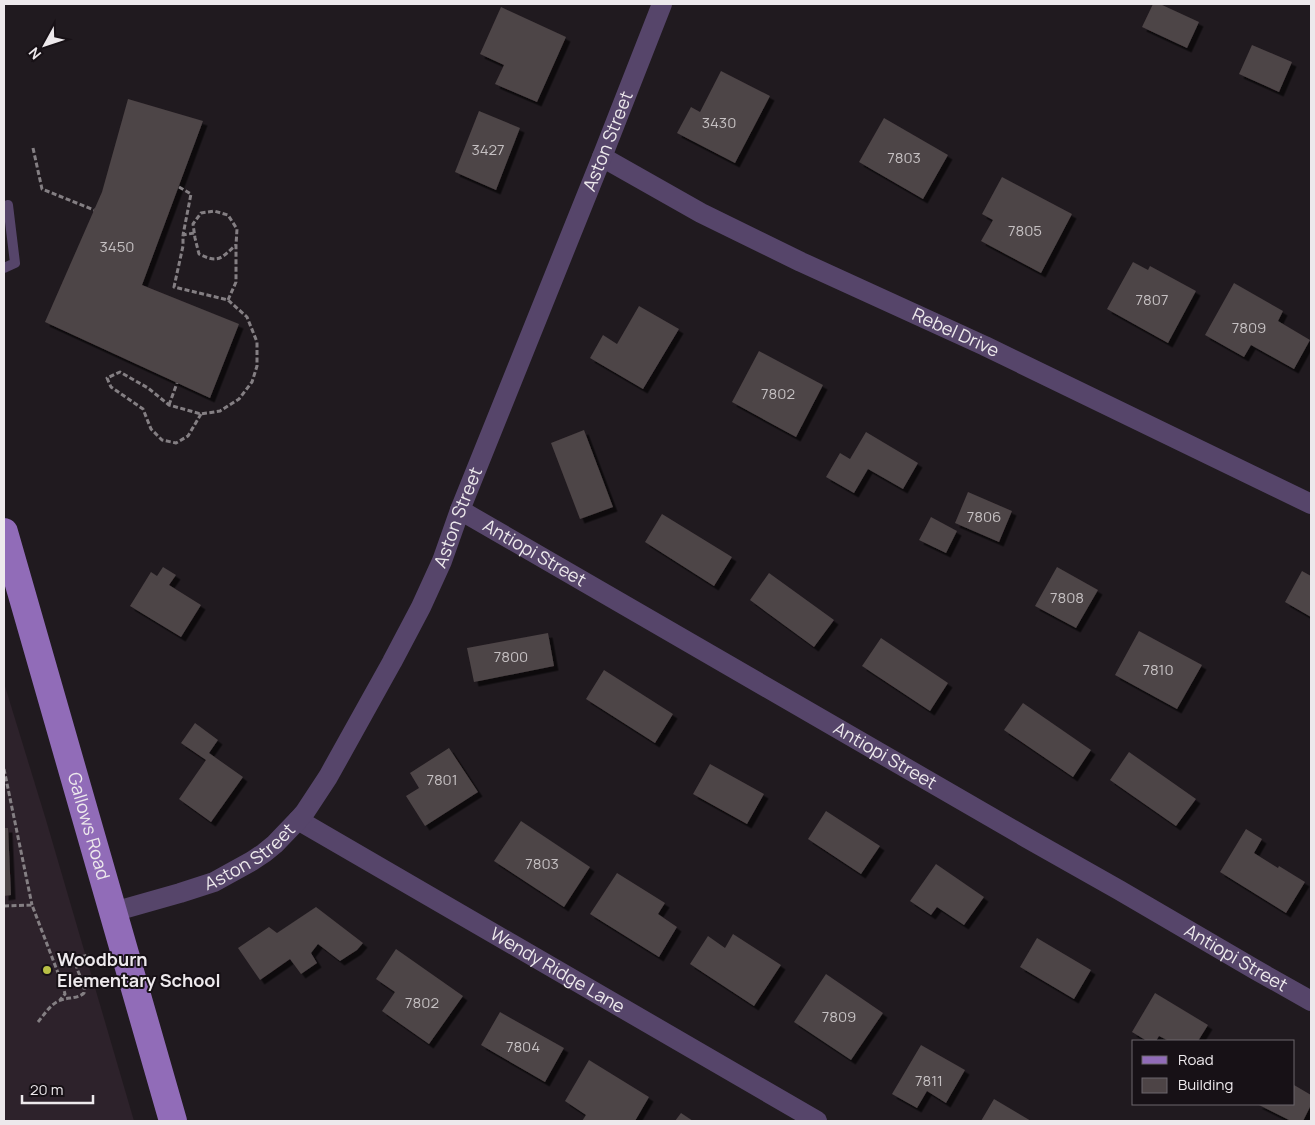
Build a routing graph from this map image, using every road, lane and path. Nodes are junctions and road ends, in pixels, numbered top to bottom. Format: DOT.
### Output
graph roads {
  1 [pos="662,4"];
  2 [pos="33,148"];
  3 [pos="602,157"];
  4 [pos="179,187"];
  5 [pos="8,205"];
  6 [pos="94,210"];
  7 [pos="194,233"];
  8 [pos="182,235"];
  9 [pos="236,245"];
  10 [pos="4,268"];
  11 [pos="228,300"];
  12 [pos="177,383"];
  13 [pos="169,405"];
  14 [pos="201,414"];
  15 [pos="1311,504"];
  16 [pos="460,510"];
  17 [pos="4,532"];
  18 [pos="4,769"];
  19 [pos="298,820"];
  20 [pos="32,905"];
  21 [pos="4,906"];
  22 [pos="113,912"];
  23 [pos="89,955"];
  24 [pos="60,1000"];
  25 [pos="1311,1001"];
  26 [pos="38,1022"];
  27 [pos="173,1121"];
  28 [pos="817,1121"];
  1 -- 3 [label="street, Aston Street"];
  2 -- 6 [label="path"];
  3 -- 15 [label="street, Rebel Drive"];
  3 -- 16 [label="street, Aston Street"];
  4 -- 8 [label="path"];
  5 -- 10 [label="lane"];
  7 -- 8 [label="path"];
  7 -- 9 [label="path"];
  7 -- 9 [label="path"];
  8 -- 11 [label="path"];
  9 -- 11 [label="path"];
  11 -- 14 [label="path"];
  12 -- 13 [label="path"];
  13 -- 14 [label="path"];
  13 -- 14 [label="path"];
  16 -- 19 [label="street, Aston Street"];
  16 -- 25 [label="street, Antiopi Street"];
  17 -- 22 [label="main road, Gallows Road"];
  18 -- 20 [label="path"];
  19 -- 22 [label="street, Aston Street"];
  19 -- 28 [label="street, Wendy Ridge Lane"];
  20 -- 21 [label="path"];
  20 -- 24 [label="path"];
  22 -- 27 [label="main road, Gallows Road"];
  23 -- 24 [label="path"];
  24 -- 26 [label="path"];
}
